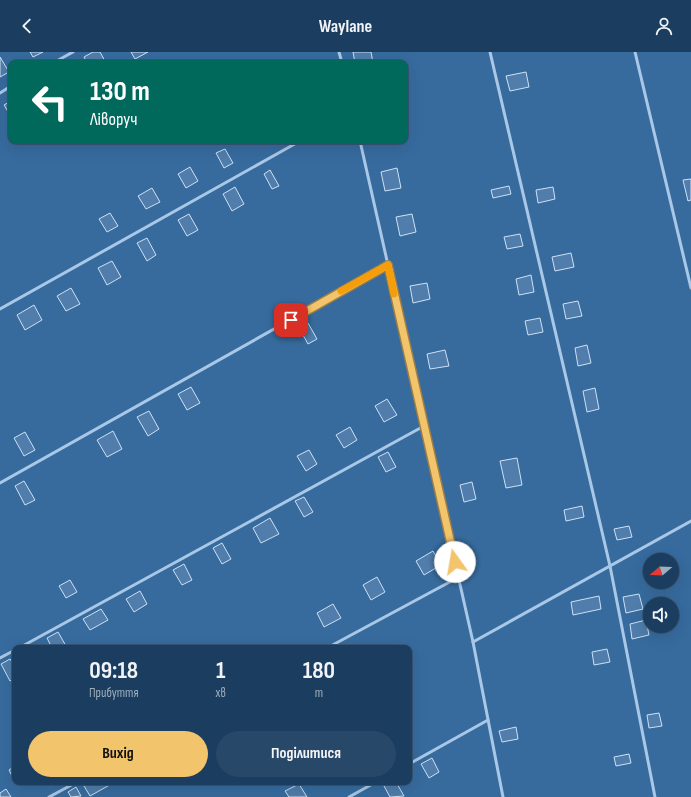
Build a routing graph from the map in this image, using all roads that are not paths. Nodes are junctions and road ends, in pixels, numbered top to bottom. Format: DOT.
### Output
graph roads {
  1 [pos="73,52"];
  2 [pos="490,52"];
  3 [pos="635,52"];
  4 [pos="58,60"];
  5 [pos="295,144"];
  6 [pos="361,144"];
  7 [pos="388,265"];
  8 [pos="691,288"];
  9 [pos="0,309"];
  10 [pos="424,426"];
  11 [pos="0,483"];
  12 [pos="691,521"];
  13 [pos="610,566"];
  14 [pos="459,577"];
  15 [pos="473,642"];
  16 [pos="24,645"];
  17 [pos="333,645"];
  18 [pos="12,652"];
  19 [pos="0,658"];
  20 [pos="488,720"];
  21 [pos="412,762"];
  22 [pos="71,785"];
  23 [pos="371,785"];
  24 [pos="49,797"];
  25 [pos="350,797"];
  26 [pos="503,797"];
  27 [pos="655,797"];
  1 -- 4 [label="lane"];
  2 -- 13 [label="lane"];
  3 -- 8 [label="lane"];
  5 -- 9 [label="lane"];
  6 -- 7 [label="lane"];
  7 -- 10 [label="lane"];
  7 -- 11 [label="lane"];
  10 -- 14 [label="lane"];
  10 -- 16 [label="lane"];
  12 -- 13 [label="lane"];
  13 -- 15 [label="lane"];
  13 -- 27 [label="lane"];
  14 -- 15 [label="lane"];
  14 -- 17 [label="lane"];
  15 -- 20 [label="lane"];
  18 -- 19 [label="lane"];
  20 -- 21 [label="lane"];
  20 -- 26 [label="lane"];
  22 -- 24 [label="lane"];
  23 -- 25 [label="lane"];
}
